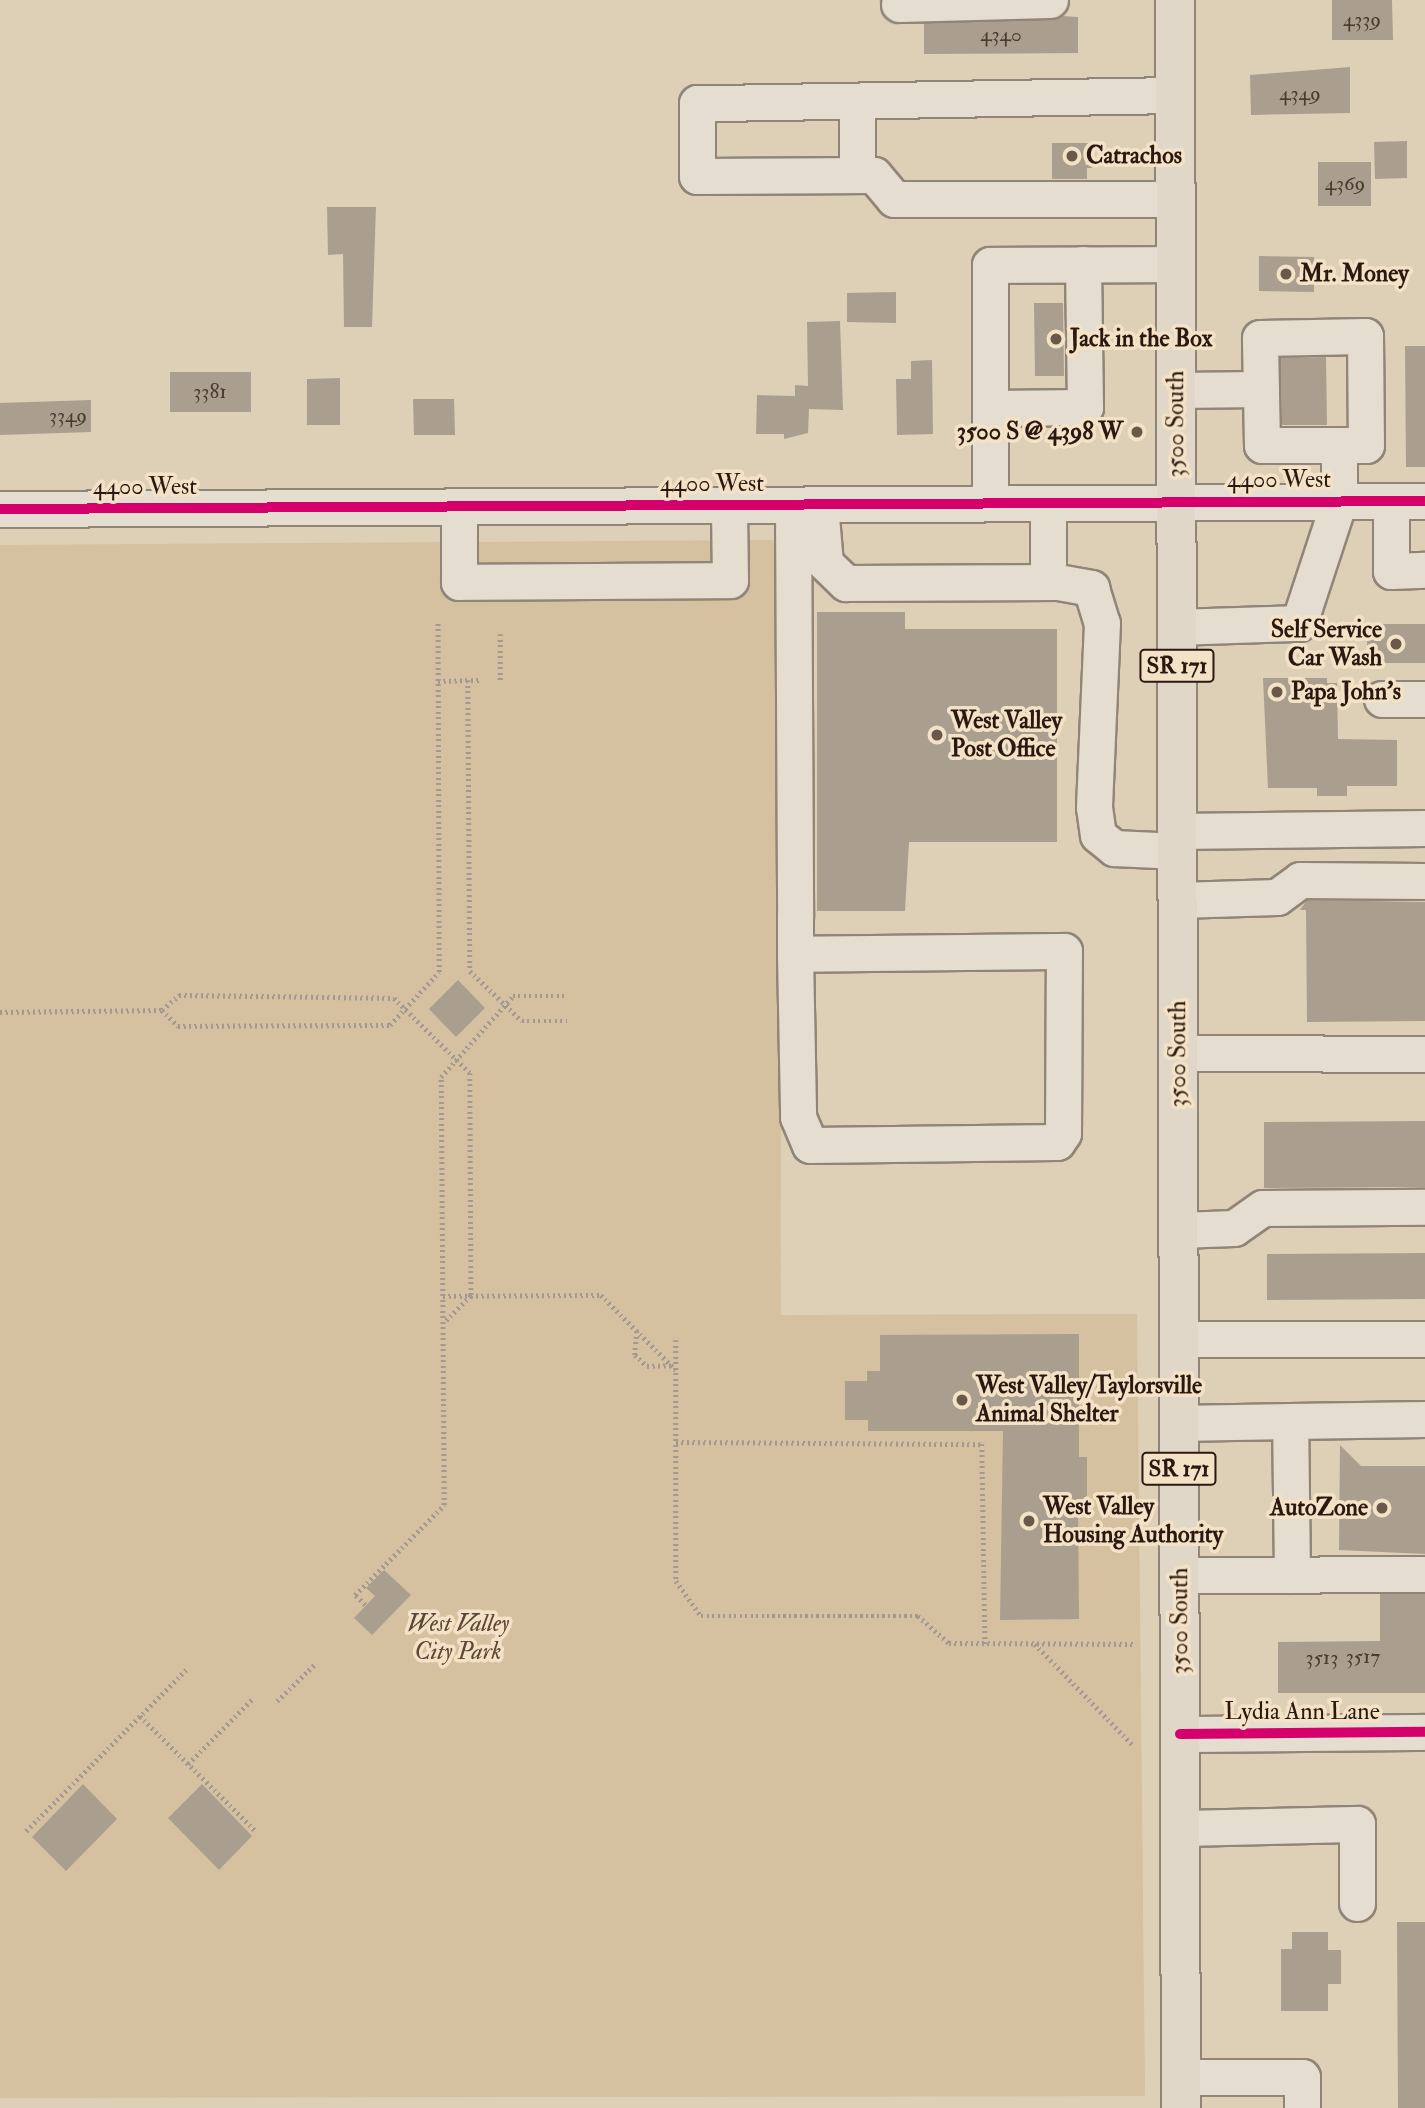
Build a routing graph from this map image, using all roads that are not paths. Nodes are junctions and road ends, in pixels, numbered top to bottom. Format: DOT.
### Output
graph roads {
  1 [pos="1050,0"];
  2 [pos="1175,0"];
  3 [pos="899,4"];
  4 [pos="1175,95"];
  5 [pos="857,101"];
  6 [pos="857,175"];
  7 [pos="1176,199"];
  8 [pos="1083,264"];
  9 [pos="1176,264"];
  10 [pos="1261,389"];
  11 [pos="1176,390"];
  12 [pos="990,418"];
  13 [pos="1339,445"];
  14 [pos="1176,501"];
  15 [pos="1339,501"];
  16 [pos="1408,501"];
  17 [pos="990,503"];
  18 [pos="1048,503"];
  19 [pos="729,505"];
  20 [pos="807,505"];
  21 [pos="459,506"];
  22 [pos="0,509"];
  23 [pos="1425,570"];
  24 [pos="1048,582"];
  25 [pos="1177,627"];
  26 [pos="1382,699"];
  27 [pos="1425,699"];
  28 [pos="1425,828"];
  29 [pos="1177,841"];
  30 [pos="1425,881"];
  31 [pos="1178,900"];
  32 [pos="795,954"];
  33 [pos="1178,1054"];
  34 [pos="1425,1054"];
  35 [pos="1425,1208"];
  36 [pos="1178,1230"];
  37 [pos="1179,1339"];
  38 [pos="1425,1339"];
  39 [pos="1425,1419"];
  40 [pos="1290,1421"];
  41 [pos="1179,1423"];
  42 [pos="1425,1574"];
  43 [pos="1179,1575"];
  44 [pos="1292,1575"];
  45 [pos="1425,1732"];
  46 [pos="1180,1734"];
  47 [pos="1180,1828"];
  48 [pos="1357,1903"];
  49 [pos="1181,2092"];
  50 [pos="1301,2108"];
  1 -- 3 [label="street"];
  2 -- 4 [label="main road, 3500 South / SR 171"];
  4 -- 5 [label="street"];
  4 -- 7 [label="main road, 3500 South / SR 171"];
  5 -- 6 [label="street"];
  5 -- 6 [label="street"];
  6 -- 7 [label="street"];
  7 -- 9 [label="main road, 3500 South / SR 171"];
  8 -- 9 [label="street"];
  8 -- 12 [label="street"];
  8 -- 12 [label="street"];
  9 -- 11 [label="main road, 3500 South / SR 171"];
  10 -- 11 [label="street"];
  10 -- 13 [label="street"];
  10 -- 13 [label="street"];
  11 -- 14 [label="main road, 3500 South / SR 171"];
  12 -- 17 [label="street"];
  13 -- 15 [label="street"];
  14 -- 15 [label="street, 4400 West"];
  14 -- 18 [label="street, 4400 West"];
  14 -- 25 [label="main road, 3500 South / SR 171"];
  15 -- 16 [label="street, 4400 West"];
  15 -- 25 [label="street"];
  16 -- 23 [label="street"];
  17 -- 18 [label="street, 4400 West"];
  17 -- 20 [label="street, 4400 West"];
  18 -- 24 [label="street"];
  19 -- 20 [label="street, 4400 West"];
  19 -- 21 [label="street, 4400 West"];
  19 -- 21 [label="street"];
  20 -- 24 [label="street"];
  20 -- 32 [label="street"];
  21 -- 22 [label="street, 4400 West"];
  24 -- 29 [label="street"];
  25 -- 29 [label="main road, 3500 South / SR 171"];
  26 -- 27 [label="street"];
  28 -- 29 [label="street"];
  29 -- 31 [label="main road, 3500 South / SR 171"];
  30 -- 31 [label="street"];
  31 -- 33 [label="main road, 3500 South / SR 171"];
  32 -- 32 [label="street"];
  33 -- 34 [label="street"];
  33 -- 36 [label="main road, 3500 South / SR 171"];
  35 -- 36 [label="street"];
  36 -- 37 [label="main road, 3500 South / SR 171"];
  37 -- 38 [label="street"];
  37 -- 41 [label="main road, 3500 South / SR 171"];
  39 -- 40 [label="street"];
  40 -- 41 [label="street"];
  40 -- 44 [label="street"];
  41 -- 43 [label="main road, 3500 South / SR 171"];
  42 -- 44 [label="street"];
  43 -- 44 [label="street"];
  43 -- 46 [label="main road, 3500 South / SR 171"];
  45 -- 46 [label="street, Lydia Ann Lane"];
  46 -- 47 [label="main road, 3500 South / SR 171"];
  47 -- 48 [label="street"];
  47 -- 49 [label="main road, 3500 South / SR 171"];
  49 -- 50 [label="street"];
}
